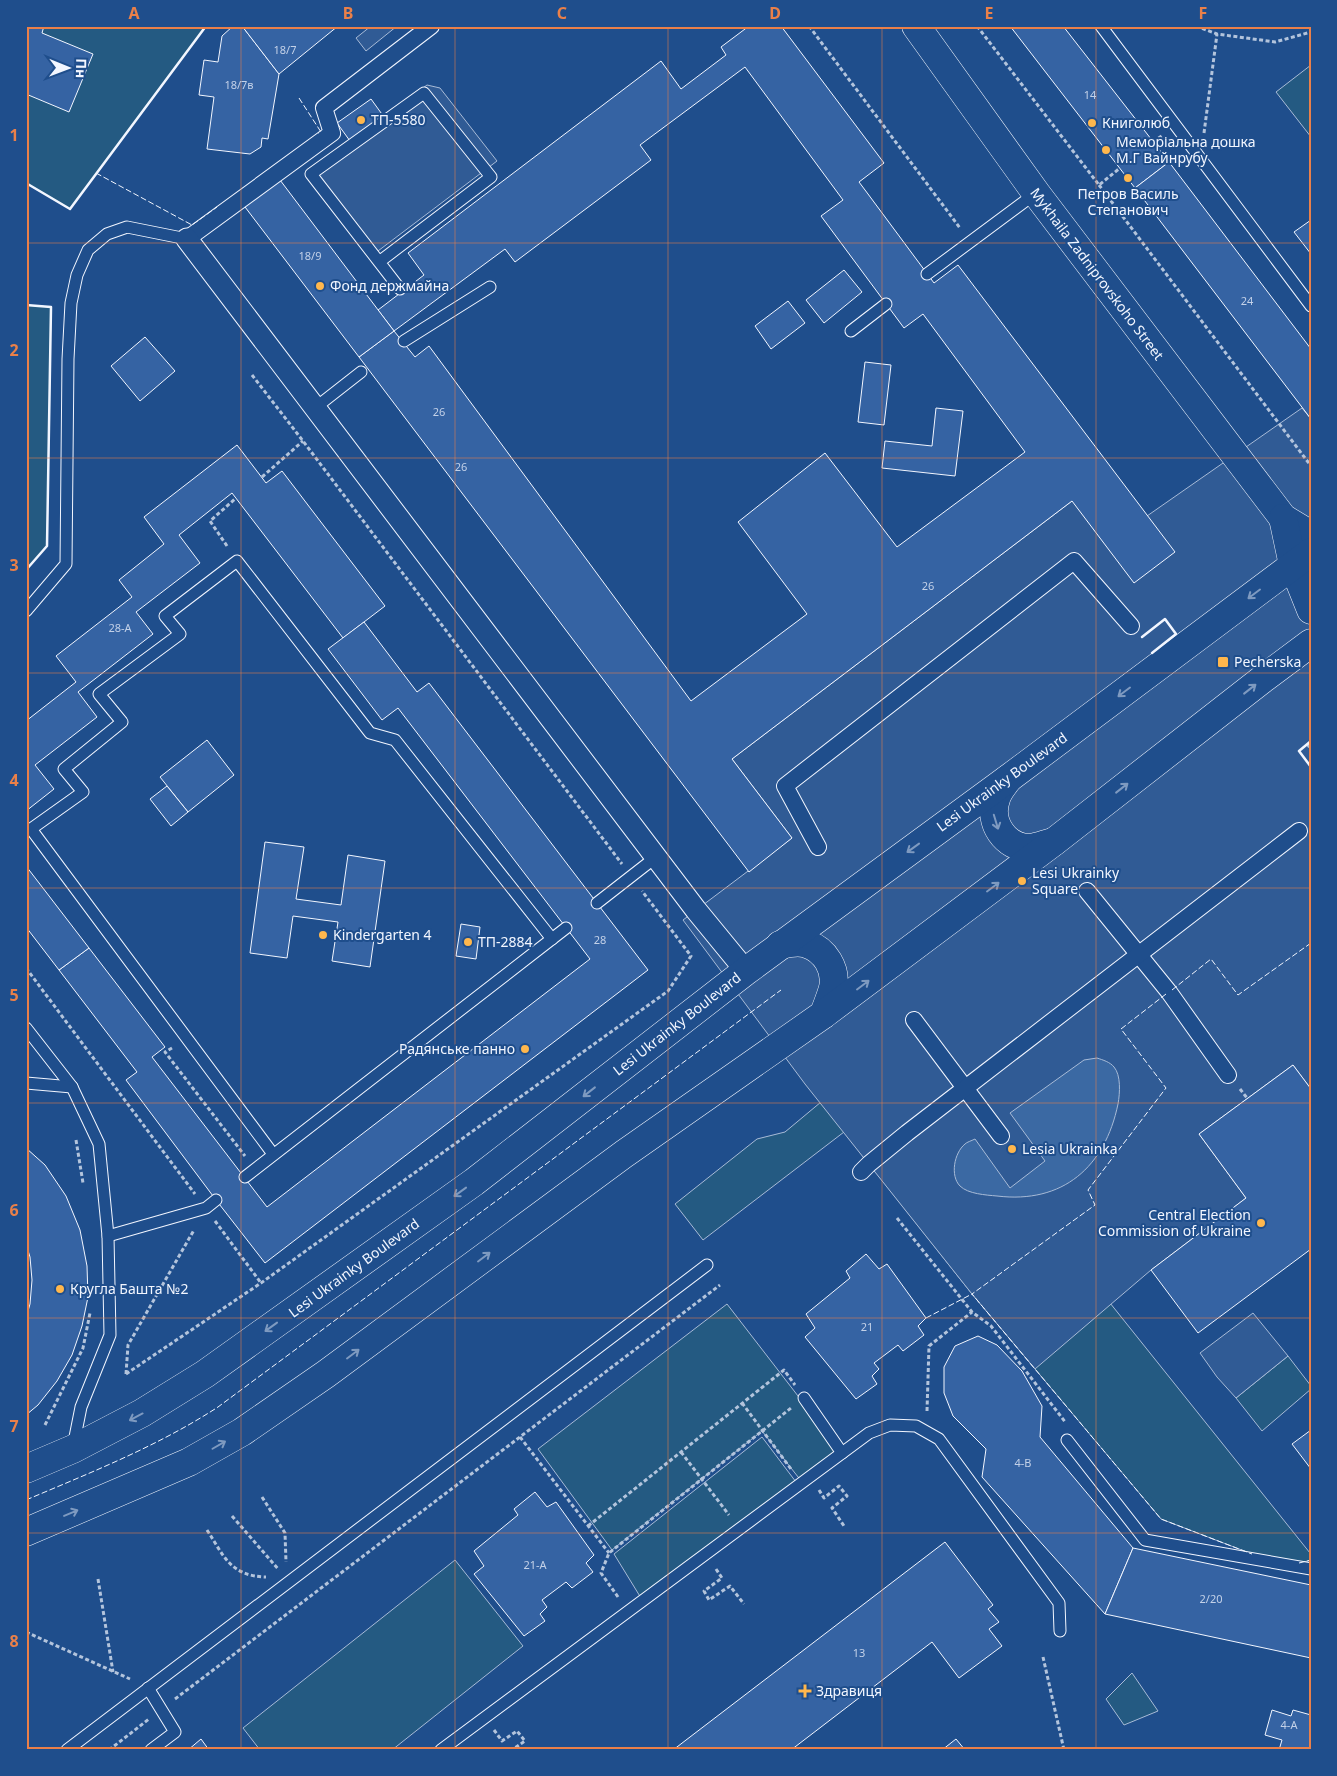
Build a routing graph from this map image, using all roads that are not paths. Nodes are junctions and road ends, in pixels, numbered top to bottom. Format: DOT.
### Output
graph roads {
  1 [pos="431,26"];
  2 [pos="916,26"];
  3 [pos="1101,26"];
  4 [pos="1036,193"];
  5 [pos="187,239"];
  6 [pos="379,262"];
  7 [pos="927,274"];
  8 [pos="490,287"];
  9 [pos="400,289"];
  10 [pos="886,304"];
  11 [pos="1311,306"];
  12 [pos="420,316"];
  13 [pos="427,326"];
  14 [pos="851,331"];
  15 [pos="404,341"];
  16 [pos="361,372"];
  17 [pos="315,408"];
  18 [pos="1283,518"];
  19 [pos="1311,535"];
  20 [pos="1302,558"];
  21 [pos="1311,610"];
  22 [pos="26,611"];
  23 [pos="1131,626"];
  24 [pos="1311,643"];
  25 [pos="1009,778"];
  26 [pos="1299,831"];
  27 [pos="1055,841"];
  28 [pos="818,847"];
  29 [pos="656,857"];
  30 [pos="1087,891"];
  31 [pos="597,903"];
  32 [pos="566,928"];
  33 [pos="552,939"];
  34 [pos="780,945"];
  35 [pos="1138,955"];
  36 [pos="746,971"];
  37 [pos="824,1014"];
  38 [pos="914,1020"];
  39 [pos="26,1028"];
  40 [pos="1228,1075"];
  41 [pos="26,1083"];
  42 [pos="72,1087"];
  43 [pos="966,1088"];
  44 [pos="1001,1136"];
  45 [pos="273,1154"];
  46 [pos="860,1172"];
  47 [pos="245,1177"];
  48 [pos="216,1200"];
  49 [pos="108,1236"];
  50 [pos="707,1265"];
  51 [pos="804,1398"];
  52 [pos="1067,1440"];
  53 [pos="73,1449"];
  54 [pos="842,1452"];
  55 [pos="26,1468"];
  56 [pos="26,1532"];
  57 [pos="1311,1569"];
  58 [pos="1060,1631"];
  59 [pos="148,1688"];
  60 [pos="67,1750"];
  61 [pos="151,1750"];
  62 [pos="441,1750"];
  1 -- 5 [label="street"];
  2 -- 4 [label="main road, Mykhaila Zadniprovskoho Street"];
  3 -- 11 [label="lane"];
  4 -- 7 [label="lane"];
  4 -- 18 [label="main road, Mykhaila Zadniprovskoho Street"];
  5 -- 17 [label="street"];
  5 -- 22 [label="lane"];
  6 -- 6 [label="lane"];
  6 -- 9 [label="lane"];
  8 -- 13 [label="lane"];
  10 -- 14 [label="lane"];
  12 -- 13 [label="lane"];
  13 -- 15 [label="lane"];
  16 -- 17 [label="lane"];
  17 -- 29 [label="street"];
  18 -- 19 [label="main road, Mykhaila Zadniprovskoho Street"];
  18 -- 20 [label="main road, Mykhaila Zadniprovskoho Street"];
  20 -- 21 [label="main road"];
  20 -- 25 [label="main road, Lesi Ukrainky Boulevard, one-way"];
  23 -- 28 [label="street"];
  27 -- 24 [label="main road, one-way"];
  25 -- 27 [label="main road, one-way"];
  25 -- 34 [label="main road, Lesi Ukrainky Boulevard, one-way"];
  26 -- 35 [label="street"];
  37 -- 27 [label="main road, one-way"];
  29 -- 31 [label="lane"];
  29 -- 36 [label="street"];
  30 -- 35 [label="street"];
  32 -- 33 [label="lane"];
  33 -- 45 [label="lane"];
  33 -- 45 [label="lane"];
  34 -- 36 [label="main road, Lesi Ukrainky Boulevard"];
  34 -- 37 [label="main road"];
  35 -- 40 [label="street"];
  35 -- 43 [label="street"];
  36 -- 53 [label="main road, Lesi Ukrainky Boulevard, one-way"];
  56 -- 37 [label="main road, one-way"];
  38 -- 43 [label="street"];
  39 -- 42 [label="lane"];
  41 -- 42 [label="lane"];
  42 -- 49 [label="lane"];
  43 -- 44 [label="street"];
  43 -- 46 [label="street"];
  45 -- 47 [label="lane"];
  48 -- 49 [label="lane"];
  49 -- 53 [label="lane"];
  50 -- 59 [label="lane"];
  51 -- 54 [label="lane"];
  52 -- 57 [label="lane"];
  53 -- 55 [label="main road, Lesi Ukrainky Boulevard"];
  54 -- 58 [label="lane"];
  54 -- 62 [label="lane"];
  59 -- 60 [label="lane"];
  59 -- 61 [label="lane"];
}
